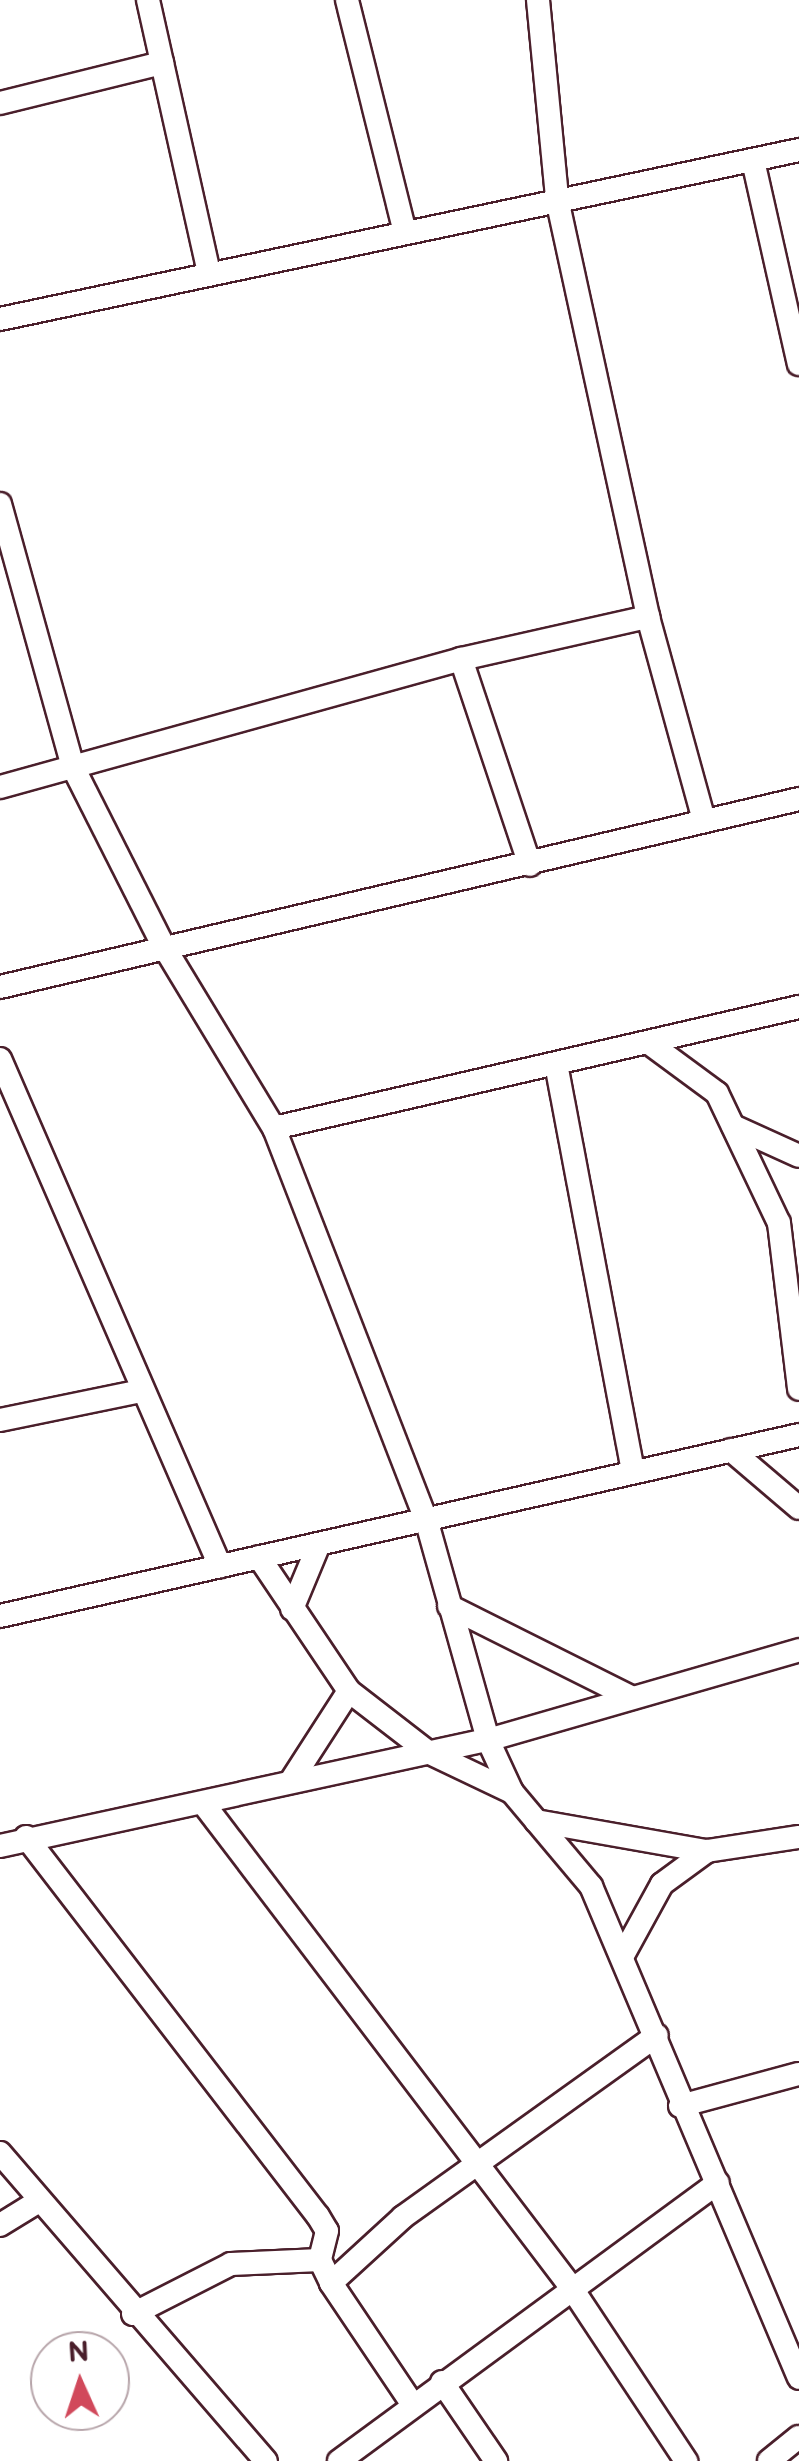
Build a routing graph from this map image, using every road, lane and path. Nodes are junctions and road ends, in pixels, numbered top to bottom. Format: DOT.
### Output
graph roads {
  1 [pos="148,0"];
  2 [pos="347,0"];
  3 [pos="538,0"];
  4 [pos="162,63"];
  5 [pos="0,104"];
  6 [pos="799,150"];
  7 [pos="754,165"];
  8 [pos="557,198"];
  9 [pos="404,229"];
  10 [pos="209,274"];
  11 [pos="0,320"];
  12 [pos="799,364"];
  13 [pos="0,504"];
  14 [pos="648,617"];
  15 [pos="461,659"];
  16 [pos="73,767"];
  17 [pos="0,787"];
  18 [pos="799,799"];
  19 [pos="704,820"];
  20 [pos="530,865"];
  21 [pos="163,945"];
  22 [pos="0,987"];
  23 [pos="799,1007"];
  24 [pos="653,1046"];
  25 [pos="0,1059"];
  26 [pos="556,1068"];
  27 [pos="733,1126"];
  28 [pos="274,1128"];
  29 [pos="799,1156"];
  30 [pos="789,1220"];
  31 [pos="799,1389"];
  32 [pos="141,1391"];
  33 [pos="0,1420"];
  34 [pos="799,1435"];
  35 [pos="732,1450"];
  36 [pos="632,1472"];
  37 [pos="799,1508"];
  38 [pos="426,1519"];
  39 [pos="319,1544"];
  40 [pos="259,1557"];
  41 [pos="220,1566"];
  42 [pos="449,1606"];
  43 [pos="292,1609"];
  44 [pos="0,1616"];
  45 [pos="799,1650"];
  46 [pos="349,1690"];
  47 [pos="631,1697"];
  48 [pos="488,1740"];
  49 [pos="428,1752"];
  50 [pos="291,1781"];
  51 [pos="512,1792"];
  52 [pos="204,1803"];
  53 [pos="536,1821"];
  54 [pos="26,1837"];
  55 [pos="799,1837"];
  56 [pos="0,1846"];
  57 [pos="706,1850"];
  58 [pos="622,1957"];
  59 [pos="657,2035"];
  60 [pos="799,2074"];
  61 [pos="680,2106"];
  62 [pos="0,2153"];
  63 [pos="482,2166"];
  64 [pos="718,2183"];
  65 [pos="39,2201"];
  66 [pos="0,2225"];
  67 [pos="320,2260"];
  68 [pos="332,2284"];
  69 [pos="571,2287"];
  70 [pos="133,2314"];
  71 [pos="799,2378"];
  72 [pos="442,2382"];
  73 [pos="411,2402"];
  74 [pos="799,2437"];
  75 [pos="266,2461"];
  76 [pos="340,2461"];
  77 [pos="496,2461"];
  78 [pos="686,2461"];
  79 [pos="769,2461"];
  1 -- 4 [label="street"];
  2 -- 9 [label="street"];
  3 -- 8 [label="street"];
  4 -- 5 [label="street"];
  4 -- 10 [label="street"];
  6 -- 7 [label="street"];
  7 -- 8 [label="street"];
  7 -- 12 [label="street"];
  8 -- 9 [label="street"];
  8 -- 14 [label="street"];
  9 -- 10 [label="street"];
  10 -- 11 [label="street"];
  13 -- 16 [label="street"];
  14 -- 15 [label="street"];
  14 -- 19 [label="street"];
  15 -- 16 [label="street"];
  15 -- 20 [label="street"];
  16 -- 17 [label="street"];
  16 -- 21 [label="street"];
  18 -- 19 [label="street"];
  19 -- 20 [label="street"];
  20 -- 21 [label="street"];
  21 -- 22 [label="street"];
  21 -- 28 [label="street"];
  23 -- 24 [label="street"];
  24 -- 26 [label="street"];
  24 -- 27 [label="street"];
  25 -- 32 [label="street"];
  26 -- 28 [label="street"];
  26 -- 36 [label="street"];
  27 -- 29 [label="street"];
  27 -- 30 [label="street"];
  28 -- 38 [label="street"];
  30 -- 31 [label="street"];
  32 -- 33 [label="street"];
  32 -- 41 [label="street"];
  34 -- 35 [label="street"];
  35 -- 36 [label="street"];
  35 -- 37 [label="street"];
  36 -- 38 [label="street"];
  38 -- 39 [label="street"];
  38 -- 42 [label="street"];
  39 -- 40 [label="street"];
  39 -- 43 [label="street"];
  40 -- 41 [label="street"];
  40 -- 43 [label="street"];
  41 -- 44 [label="street"];
  42 -- 47 [label="street"];
  42 -- 48 [label="street"];
  43 -- 46 [label="street"];
  45 -- 47 [label="street"];
  46 -- 49 [label="street"];
  46 -- 50 [label="street"];
  47 -- 48 [label="street"];
  48 -- 49 [label="street"];
  48 -- 51 [label="street"];
  49 -- 50 [label="street"];
  49 -- 51 [label="street"];
  50 -- 52 [label="street"];
  51 -- 53 [label="street"];
  52 -- 54 [label="street"];
  52 -- 63 [label="street"];
  53 -- 57 [label="street"];
  53 -- 58 [label="street"];
  54 -- 56 [label="street"];
  54 -- 67 [label="street"];
  55 -- 57 [label="street"];
  57 -- 58 [label="street"];
  58 -- 59 [label="street"];
  59 -- 61 [label="street"];
  59 -- 63 [label="street"];
  60 -- 61 [label="street"];
  61 -- 64 [label="street"];
  62 -- 65 [label="street"];
  63 -- 68 [label="street"];
  63 -- 69 [label="street"];
  64 -- 69 [label="street"];
  64 -- 71 [label="street"];
  65 -- 66 [label="street"];
  65 -- 70 [label="street"];
  67 -- 68 [label="street"];
  67 -- 70 [label="street"];
  68 -- 73 [label="street"];
  69 -- 72 [label="street"];
  69 -- 78 [label="street"];
  70 -- 75 [label="street"];
  72 -- 73 [label="street"];
  72 -- 77 [label="street"];
  73 -- 76 [label="street"];
  74 -- 79 [label="street"];
}
